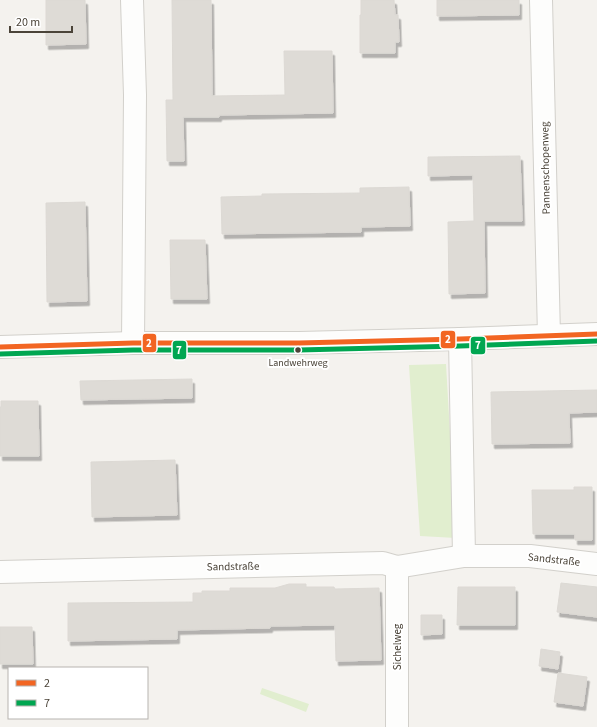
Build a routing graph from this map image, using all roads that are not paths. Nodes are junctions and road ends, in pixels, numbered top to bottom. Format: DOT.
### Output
graph roads {
  1 [pos="132,0"];
  2 [pos="541,0"];
  3 [pos="597,334"];
  4 [pos="549,336"];
  5 [pos="460,339"];
  6 [pos="133,343"];
  7 [pos="0,347"];
  8 [pos="464,556"];
  9 [pos="597,564"];
  10 [pos="397,567"];
  11 [pos="0,572"];
  12 [pos="397,727"];
  1 -- 6 [label="street"];
  2 -- 4 [label="street, Pannenschopenweg"];
  3 -- 4 [label="street"];
  4 -- 5 [label="street"];
  5 -- 6 [label="street"];
  5 -- 8 [label="street"];
  6 -- 7 [label="street"];
  8 -- 9 [label="street, Sandstraße"];
  8 -- 10 [label="street, Sandstraße"];
  10 -- 11 [label="street, Sandstraße"];
  10 -- 12 [label="street, Sichelweg"];
}
